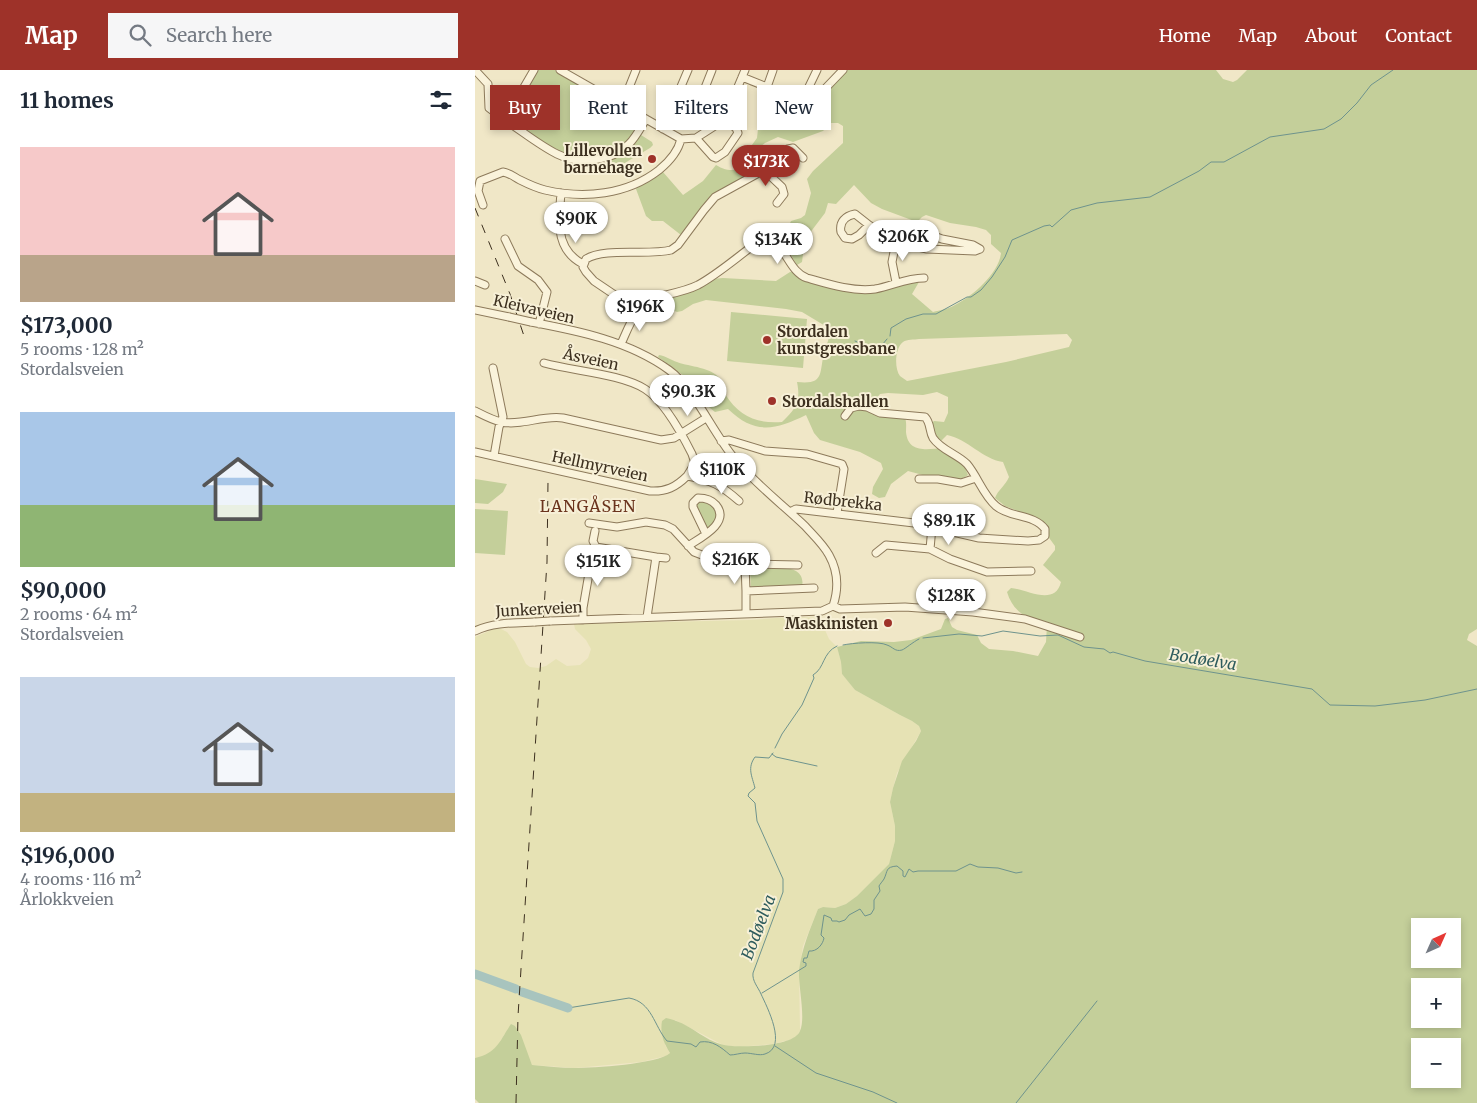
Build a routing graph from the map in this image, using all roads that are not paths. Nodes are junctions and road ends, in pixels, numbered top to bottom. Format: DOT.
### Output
graph roads {
  1 [pos="475,70"];
  2 [pos="534,70"];
  3 [pos="560,70"];
  4 [pos="636,70"];
  5 [pos="688,70"];
  6 [pos="712,70"];
  7 [pos="773,70"];
  8 [pos="817,70"];
  9 [pos="843,70"];
  10 [pos="572,73"];
  11 [pos="744,73"];
  12 [pos="525,85"];
  13 [pos="591,85"];
  14 [pos="630,85"];
  15 [pos="682,85"];
  16 [pos="706,85"];
  17 [pos="739,85"];
  18 [pos="764,85"];
  19 [pos="768,85"];
  20 [pos="810,85"];
  21 [pos="828,85"];
  22 [pos="490,109"];
  23 [pos="646,119"];
  24 [pos="656,125"];
  25 [pos="520,130"];
  26 [pos="639,130"];
  27 [pos="665,130"];
  28 [pos="708,130"];
  29 [pos="736,130"];
  30 [pos="696,138"];
  31 [pos="681,139"];
  32 [pos="803,158"];
  33 [pos="764,170"];
  34 [pos="561,194"];
  35 [pos="777,203"];
  36 [pos="483,205"];
  37 [pos="559,217"];
  38 [pos="869,225"];
  39 [pos="560,230"];
  40 [pos="926,233"];
  41 [pos="505,239"];
  42 [pos="896,242"];
  43 [pos="583,264"];
  44 [pos="924,278"];
  45 [pos="475,281"];
  46 [pos="896,282"];
  47 [pos="485,285"];
  48 [pos="475,310"];
  49 [pos="637,310"];
  50 [pos="539,324"];
  51 [pos="621,344"];
  52 [pos="544,363"];
  53 [pos="493,368"];
  54 [pos="475,411"];
  55 [pos="845,416"];
  56 [pos="706,418"];
  57 [pos="502,422"];
  58 [pos="681,434"];
  59 [pos="721,441"];
  60 [pos="475,452"];
  61 [pos="494,456"];
  62 [pos="687,476"];
  63 [pos="976,478"];
  64 [pos="919,479"];
  65 [pos="739,501"];
  66 [pos="790,512"];
  67 [pos="837,513"];
  68 [pos="589,523"];
  69 [pos="932,527"];
  70 [pos="595,531"];
  71 [pos="706,534"];
  72 [pos="688,546"];
  73 [pos="596,547"];
  74 [pos="930,549"];
  75 [pos="876,552"];
  76 [pos="656,556"];
  77 [pos="667,558"];
  78 [pos="745,564"];
  79 [pos="798,565"];
  80 [pos="1031,571"];
  81 [pos="814,588"];
  82 [pos="746,591"];
  83 [pos="833,606"];
  84 [pos="746,613"];
  85 [pos="647,617"];
  86 [pos="583,620"];
  87 [pos="475,630"];
  88 [pos="1080,637"];
  1 -- 22 [label="street"];
  2 -- 12 [label="street"];
  3 -- 10 [label="street"];
  4 -- 14 [label="street"];
  5 -- 15 [label="street"];
  6 -- 16 [label="street"];
  7 -- 19 [label="street"];
  8 -- 20 [label="street"];
  9 -- 21 [label="street"];
  10 -- 13 [label="street"];
  11 -- 17 [label="street"];
  11 -- 18 [label="street"];
  23 -- 24 [label="street"];
  25 -- 26 [label="street"];
  27 -- 31 [label="street"];
  28 -- 30 [label="street"];
  29 -- 30 [label="street"];
  30 -- 31 [label="street"];
  31 -- 34 [label="street"];
  32 -- 33 [label="street"];
  33 -- 35 [label="street"];
  33 -- 43 [label="street"];
  34 -- 36 [label="street"];
  34 -- 37 [label="street"];
  38 -- 42 [label="street"];
  39 -- 43 [label="street"];
  40 -- 42 [label="street"];
  41 -- 50 [label="street"];
  42 -- 46 [label="street"];
  43 -- 49 [label="street"];
  44 -- 46 [label="street"];
  45 -- 47 [label="street"];
  46 -- 49 [label="street"];
  48 -- 50 [label="street, Kleivaveien, bridge"];
  49 -- 51 [label="street"];
  50 -- 51 [label="street, Kleivaveien"];
  51 -- 56 [label="street, Kleivaveien"];
  52 -- 58 [label="street, Åsveien"];
  53 -- 57 [label="street"];
  54 -- 57 [label="street"];
  55 -- 63 [label="street, Rødbrekka"];
  56 -- 58 [label="street"];
  56 -- 59 [label="street, Kleivaveien"];
  57 -- 58 [label="street"];
  57 -- 61 [label="street"];
  58 -- 62 [label="street, Åsveien"];
  59 -- 66 [label="street, Kleivaveien"];
  59 -- 67 [label="street"];
  60 -- 61 [label="street, Hellmyrveien"];
  61 -- 62 [label="street, Hellmyrveien"];
  62 -- 65 [label="street"];
  63 -- 64 [label="street"];
  63 -- 69 [label="street, Rødbrekka"];
  66 -- 67 [label="street, Rødbrekka"];
  66 -- 83 [label="street, Kleivaveien"];
  67 -- 69 [label="street, Rødbrekka"];
  68 -- 72 [label="street"];
  69 -- 74 [label="street"];
  70 -- 73 [label="street"];
  71 -- 71 [label="street"];
  71 -- 72 [label="street"];
  72 -- 78 [label="street"];
  73 -- 76 [label="street"];
  73 -- 86 [label="street"];
  74 -- 75 [label="street"];
  74 -- 80 [label="street"];
  76 -- 77 [label="street"];
  76 -- 85 [label="street"];
  78 -- 79 [label="street"];
  78 -- 82 [label="street"];
  81 -- 82 [label="street"];
  82 -- 84 [label="street"];
  83 -- 84 [label="street, Junkerveien"];
  83 -- 88 [label="street, Junkerveien"];
  84 -- 85 [label="street, Junkerveien"];
  85 -- 86 [label="street, Junkerveien"];
  86 -- 87 [label="street, Junkerveien, bridge"];
}
